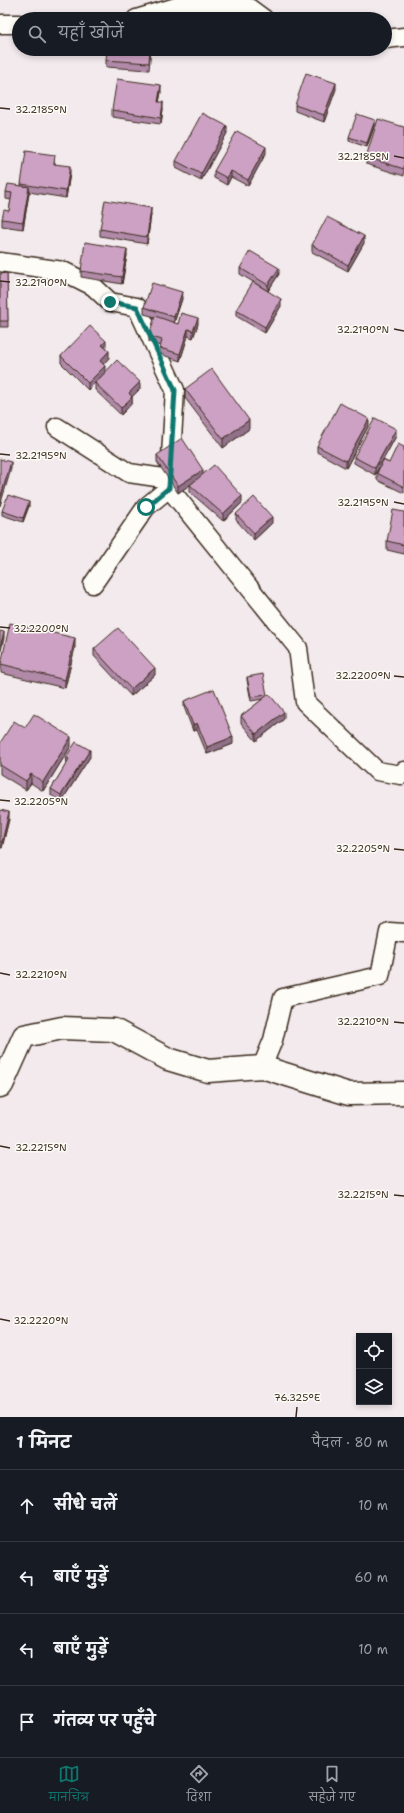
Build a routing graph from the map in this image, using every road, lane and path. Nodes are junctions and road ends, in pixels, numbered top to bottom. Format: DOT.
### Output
graph roads {
  1 [pos="159,12"];
  2 [pos="255,12"];
  3 [pos="0,24"];
  4 [pos="12,24"];
  5 [pos="404,37"];
  6 [pos="392,38"];
  7 [pos="0,262"];
  8 [pos="57,427"];
  9 [pos="169,483"];
  10 [pos="93,584"];
  11 [pos="404,771"];
  12 [pos="404,933"];
  13 [pos="262,1068"];
  14 [pos="0,1086"];
  15 [pos="404,1094"];
  1 -- 2 [label="street"];
  3 -- 4 [label="street"];
  5 -- 6 [label="street"];
  7 -- 9 [label="street"];
  8 -- 9 [label="street"];
  9 -- 10 [label="street"];
  9 -- 11 [label="street"];
  12 -- 13 [label="street"];
  13 -- 14 [label="street"];
  13 -- 15 [label="street"];
}
